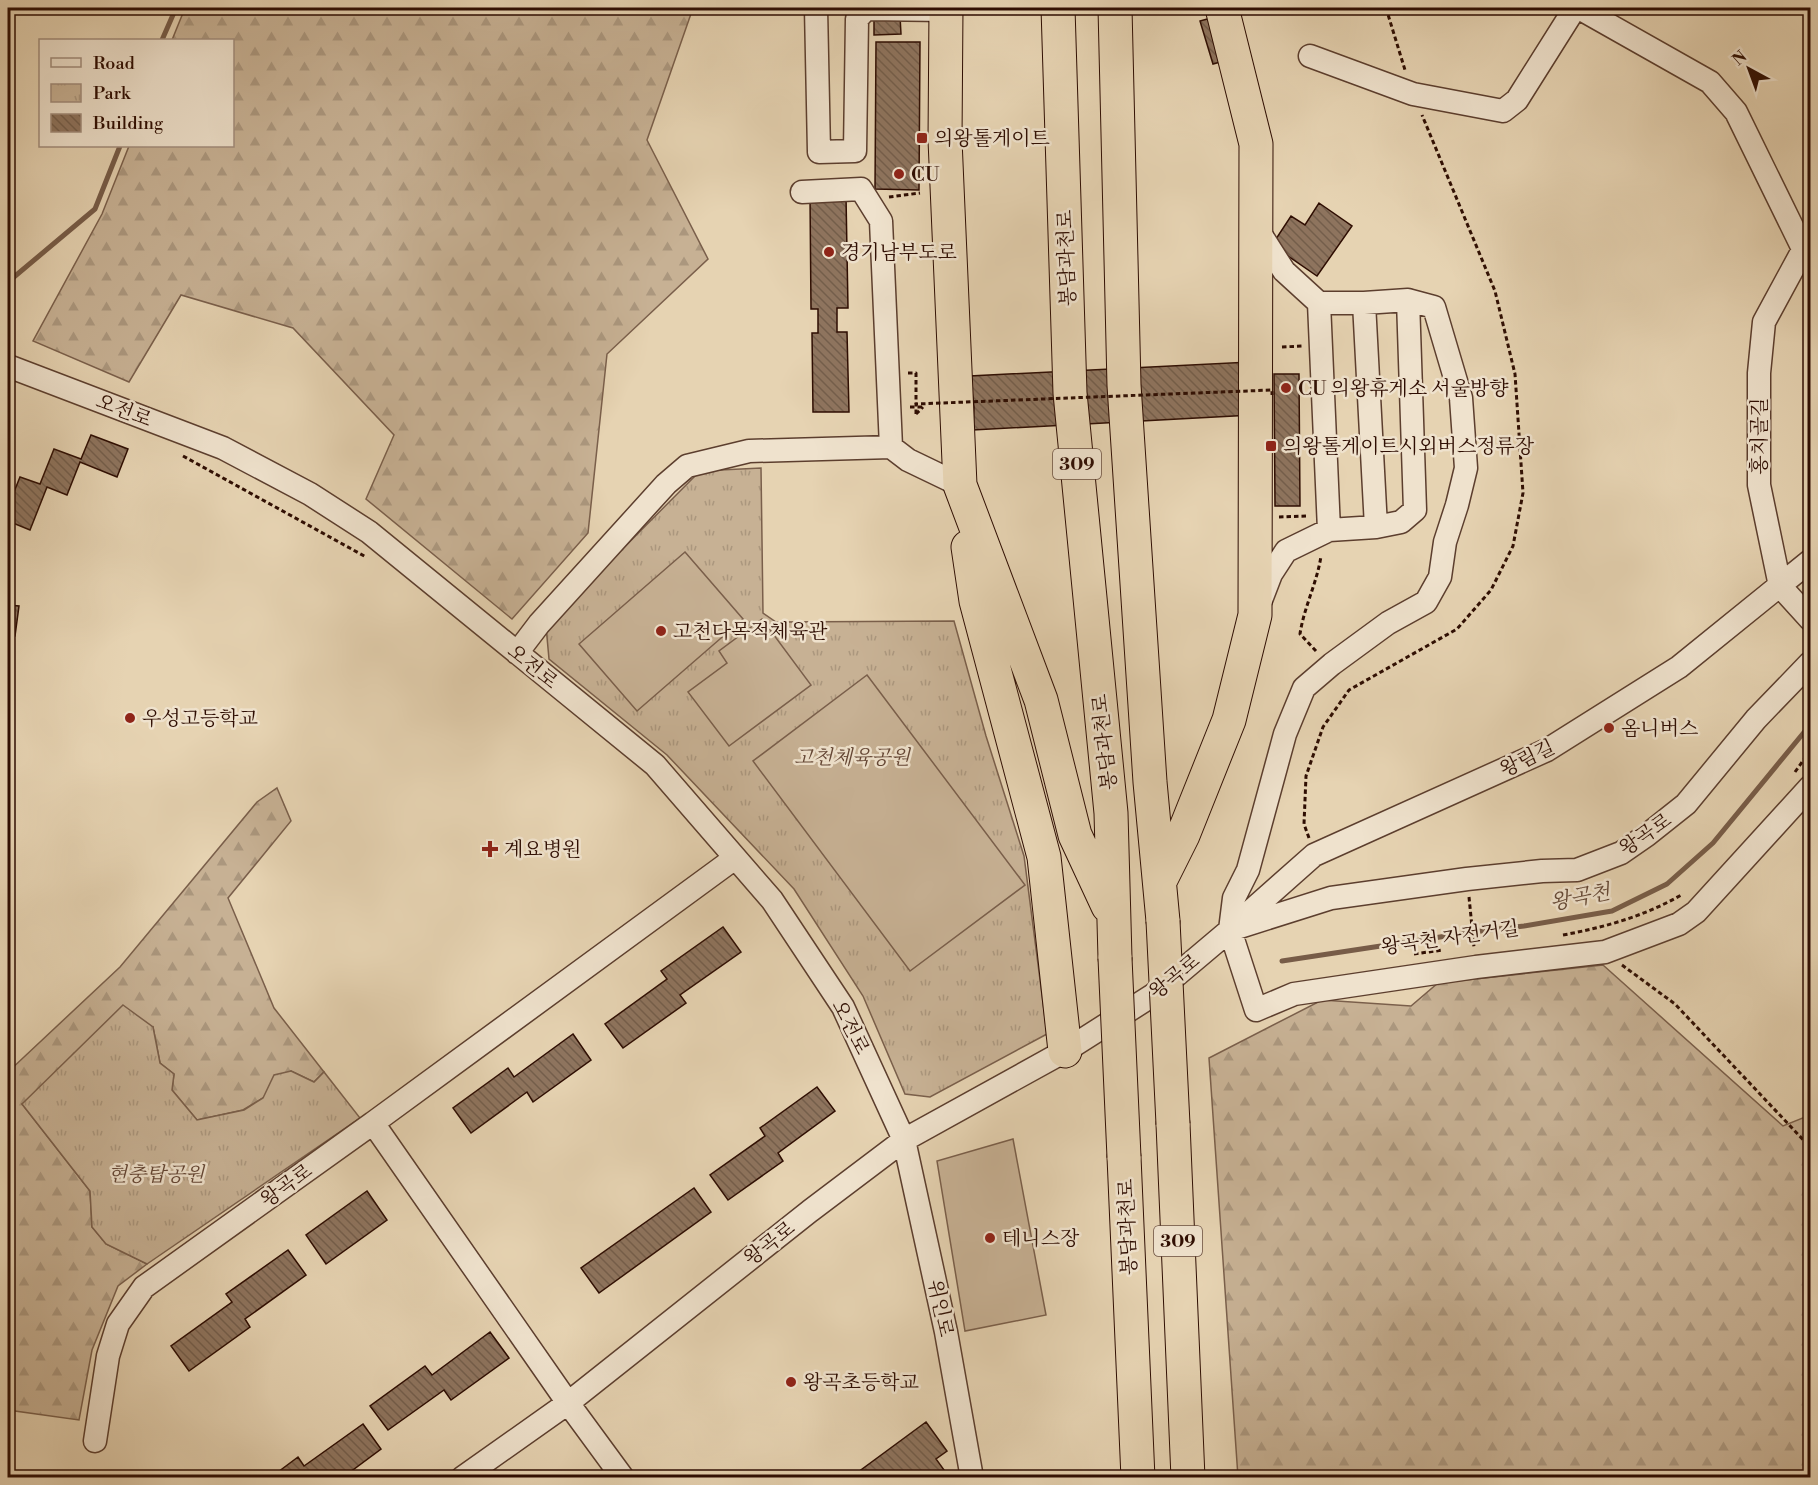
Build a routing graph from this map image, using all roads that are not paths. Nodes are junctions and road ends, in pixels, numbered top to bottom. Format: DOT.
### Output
graph roads {
  1 [pos="816,8"];
  2 [pos="1058,8"];
  3 [pos="1116,8"];
  4 [pos="1222,8"];
  5 [pos="1577,8"];
  6 [pos="946,9"];
  7 [pos="1310,56"];
  8 [pos="802,192"];
  9 [pos="1255,225"];
  10 [pos="1807,257"];
  11 [pos="1408,300"];
  12 [pos="1319,303"];
  13 [pos="1364,303"];
  14 [pos="8,366"];
  15 [pos="891,447"];
  16 [pos="960,485"];
  17 [pos="1376,527"];
  18 [pos="1329,530"];
  19 [pos="1810,561"];
  20 [pos="1780,586"];
  21 [pos="1255,615"];
  22 [pos="1810,619"];
  23 [pos="517,653"];
  24 [pos="1810,663"];
  25 [pos="1801,782"];
  26 [pos="735,858"];
  27 [pos="1160,881"];
  28 [pos="1114,919"];
  29 [pos="1230,930"];
  30 [pos="1065,1051"];
  31 [pos="373,1123"];
  32 [pos="904,1140"];
  33 [pos="568,1403"];
  34 [pos="95,1441"];
  35 [pos="462,1478"];
  36 [pos="623,1478"];
  37 [pos="972,1478"];
  38 [pos="1138,1478"];
  39 [pos="1188,1478"];
  1 -- 6 [label="street"];
  2 -- 28 [label="highway, 봉담과천로 / 309"];
  3 -- 27 [label="highway, 309"];
  4 -- 9 [label="highway"];
  5 -- 7 [label="street"];
  5 -- 10 [label="street, 홍치골길"];
  6 -- 16 [label="highway"];
  8 -- 15 [label="street"];
  9 -- 12 [label="street"];
  9 -- 21 [label="highway"];
  10 -- 20 [label="street, 홍치골길"];
  11 -- 13 [label="street"];
  11 -- 17 [label="street"];
  11 -- 29 [label="street"];
  12 -- 13 [label="street"];
  12 -- 18 [label="street"];
  13 -- 17 [label="street"];
  14 -- 23 [label="street, 오전로"];
  15 -- 16 [label="street"];
  15 -- 23 [label="street"];
  16 -- 28 [label="highway"];
  16 -- 30 [label="highway"];
  17 -- 18 [label="street"];
  18 -- 21 [label="street"];
  19 -- 20 [label="street, 왕림길"];
  20 -- 22 [label="street"];
  20 -- 29 [label="street, 왕림길"];
  21 -- 27 [label="highway"];
  23 -- 26 [label="street, 오전로"];
  24 -- 29 [label="street, 왕곡로"];
  25 -- 29 [label="street"];
  26 -- 31 [label="street, 왕곡로"];
  26 -- 32 [label="street, 오전로"];
  27 -- 39 [label="highway, 309, bridge"];
  28 -- 38 [label="highway, 봉담과천로 / 309, bridge"];
  29 -- 30 [label="street, 왕곡로"];
  30 -- 32 [label="street, 왕곡로"];
  31 -- 33 [label="street"];
  31 -- 34 [label="street, 왕곡로"];
  32 -- 33 [label="street, 왕곡로"];
  32 -- 37 [label="street, 위인로"];
  33 -- 35 [label="street, 왕곡로"];
  33 -- 36 [label="street"];
}
